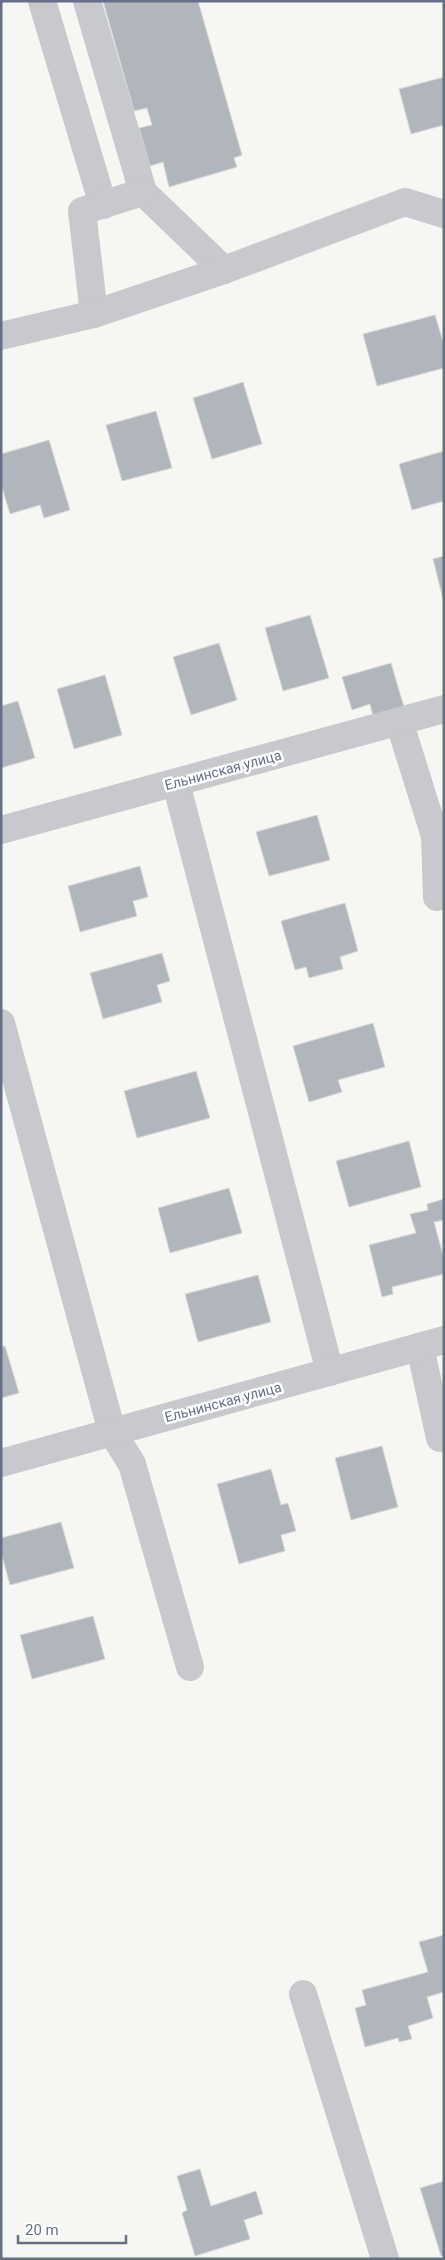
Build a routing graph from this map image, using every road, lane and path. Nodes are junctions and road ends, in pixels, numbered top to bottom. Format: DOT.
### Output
graph roads {
  1 [pos="42,1"];
  2 [pos="87,1"];
  3 [pos="143,192"];
  4 [pos="103,204"];
  5 [pos="444,214"];
  6 [pos="224,270"];
  7 [pos="94,314"];
  8 [pos="1,336"];
  9 [pos="444,709"];
  10 [pos="400,721"];
  11 [pos="176,782"];
  12 [pos="1,830"];
  13 [pos="437,897"];
  14 [pos="1,1023"];
  15 [pos="432,1344"];
  16 [pos="330,1372"];
  17 [pos="112,1432"];
  18 [pos="440,1438"];
  19 [pos="1,1463"];
  20 [pos="190,1667"];
  21 [pos="303,1994"];
  22 [pos="385,2259"];
  1 -- 4 [label="street"];
  2 -- 3 [label="street"];
  3 -- 4 [label="street"];
  3 -- 6 [label="street"];
  4 -- 7 [label="street"];
  5 -- 6 [label="street"];
  6 -- 7 [label="street"];
  7 -- 8 [label="street"];
  9 -- 10 [label="street, Ельнинская улица"];
  10 -- 11 [label="street, Ельнинская улица"];
  10 -- 13 [label="street"];
  11 -- 12 [label="street, Ельнинская улица"];
  11 -- 16 [label="street"];
  14 -- 17 [label="street"];
  15 -- 16 [label="street, Ельнинская улица"];
  15 -- 18 [label="street"];
  16 -- 17 [label="street, Ельнинская улица"];
  17 -- 19 [label="street, Ельнинская улица"];
  17 -- 20 [label="street"];
  21 -- 22 [label="street"];
}
